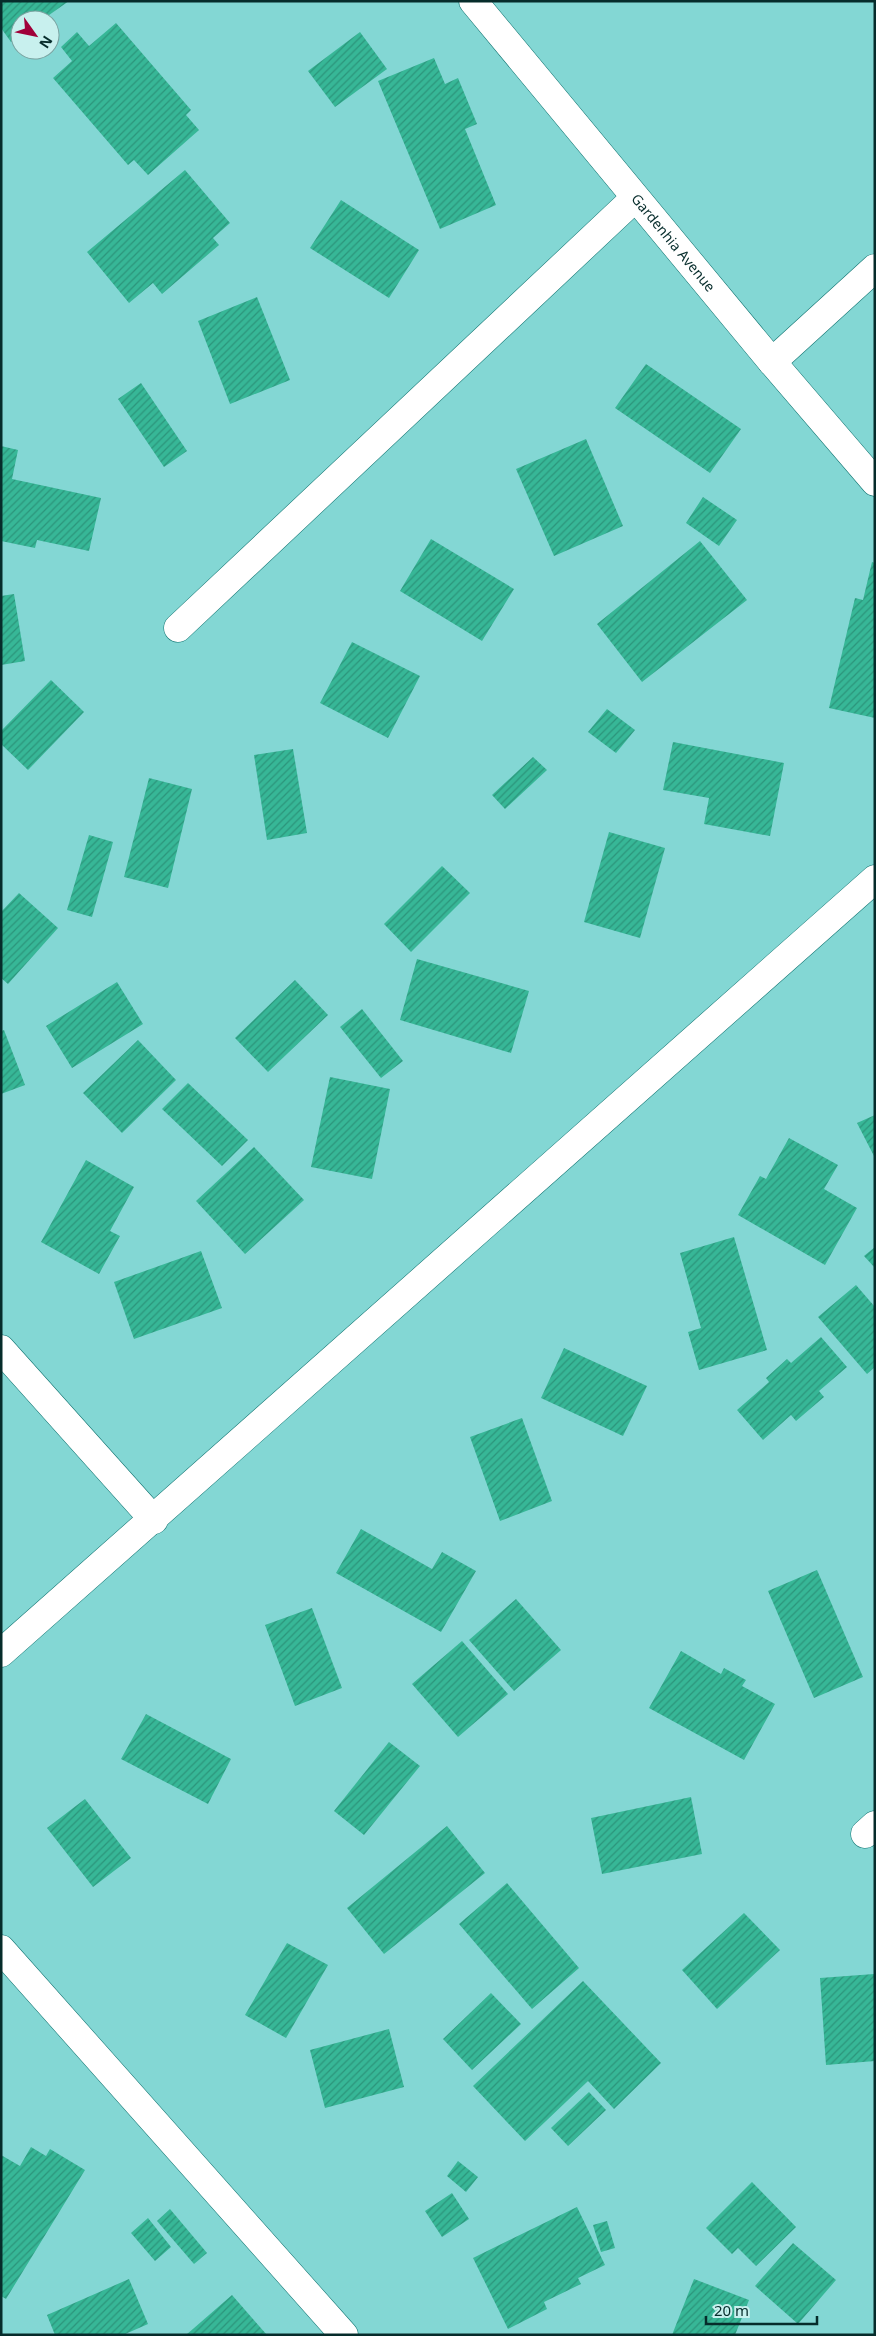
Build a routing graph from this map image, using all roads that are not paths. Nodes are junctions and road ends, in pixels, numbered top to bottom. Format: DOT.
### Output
graph roads {
  1 [pos="473,1"];
  2 [pos="636,198"];
  3 [pos="875,268"];
  4 [pos="772,362"];
  5 [pos="875,482"];
  6 [pos="178,628"];
  7 [pos="875,879"];
  8 [pos="1,1349"];
  9 [pos="154,1520"];
  10 [pos="1,1653"];
  11 [pos="1,1949"];
  12 [pos="344,2335"];
  1 -- 2 [label="street, Gardenhia Avenue"];
  2 -- 4 [label="street, Gardenhia Avenue"];
  2 -- 6 [label="street"];
  3 -- 4 [label="street"];
  4 -- 5 [label="street, Gardenhia Avenue"];
  7 -- 9 [label="street"];
  8 -- 9 [label="street"];
  9 -- 10 [label="street"];
  11 -- 12 [label="street"];
}
